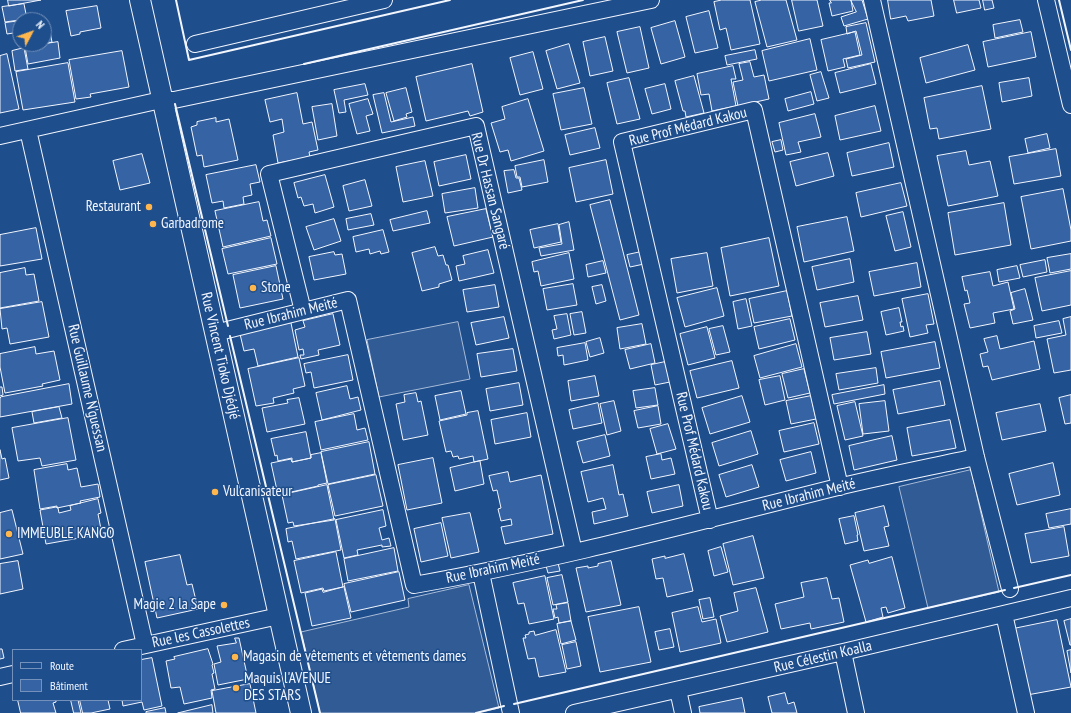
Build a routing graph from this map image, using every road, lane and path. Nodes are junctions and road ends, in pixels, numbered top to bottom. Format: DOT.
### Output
graph roads {
  1 [pos="140,0"];
  2 [pos="384,0"];
  3 [pos="651,0"];
  4 [pos="872,0"];
  5 [pos="1046,0"];
  6 [pos="195,44"];
  7 [pos="161,100"];
  8 [pos="1071,105"];
  9 [pos="28,130"];
  10 [pos="0,136"];
  11 [pos="303,311"];
  12 [pos="222,332"];
  13 [pos="976,457"];
  14 [pos="840,487"];
  15 [pos="710,520"];
  16 [pos="574,552"];
  17 [pos="481,573"];
  18 [pos="1010,589"];
  19 [pos="1071,598"];
  20 [pos="1004,614"];
  21 [pos="279,616"];
  22 [pos="145,645"];
  23 [pos="127,649"];
  24 [pos="843,652"];
  25 [pos="12,674"];
  26 [pos="0,677"];
  27 [pos="678,690"];
  28 [pos="301,713"];
  29 [pos="511,713"];
  30 [pos="574,713"];
  31 [pos="683,713"];
  32 [pos="856,713"];
  33 [pos="1026,713"];
  1 -- 7 [label="street, Rue Vincent Tioko Djédjé"];
  2 -- 6 [label="street"];
  3 -- 7 [label="street"];
  4 -- 13 [label="street"];
  5 -- 8 [label="street"];
  7 -- 9 [label="street"];
  7 -- 12 [label="street, Rue Vincent Tioko Djédjé"];
  9 -- 10 [label="street"];
  9 -- 22 [label="street, Rue Guillaume N'guessan"];
  11 -- 12 [label="street, Rue Ibrahim Meité"];
  11 -- 16 [label="street, Rue Dr Hassan Sangaré"];
  11 -- 17 [label="street, Rue Ibrahim Meité"];
  12 -- 21 [label="street, Rue Vincent Tioko Djédjé"];
  13 -- 14 [label="street, Rue Ibrahim Meité"];
  13 -- 18 [label="street"];
  14 -- 15 [label="street, Rue Ibrahim Meité"];
  14 -- 15 [label="street, Rue Prof Médard Kakou"];
  15 -- 16 [label="street, Rue Ibrahim Meité"];
  16 -- 17 [label="street, Rue Ibrahim Meité"];
  17 -- 29 [label="street"];
  19 -- 20 [label="street, Rue Célestin Koalla"];
  20 -- 24 [label="street, Rue Célestin Koalla"];
  20 -- 33 [label="street"];
  21 -- 22 [label="street, Rue les Cassolettes"];
  21 -- 28 [label="street, Rue Vincent Tioko Djédjé"];
  22 -- 23 [label="street, Rue les Cassolettes"];
  24 -- 27 [label="street, Rue Célestin Koalla"];
  24 -- 32 [label="street"];
  25 -- 26 [label="street"];
  27 -- 30 [label="street, Rue Célestin Koalla"];
  27 -- 31 [label="street"];
}
